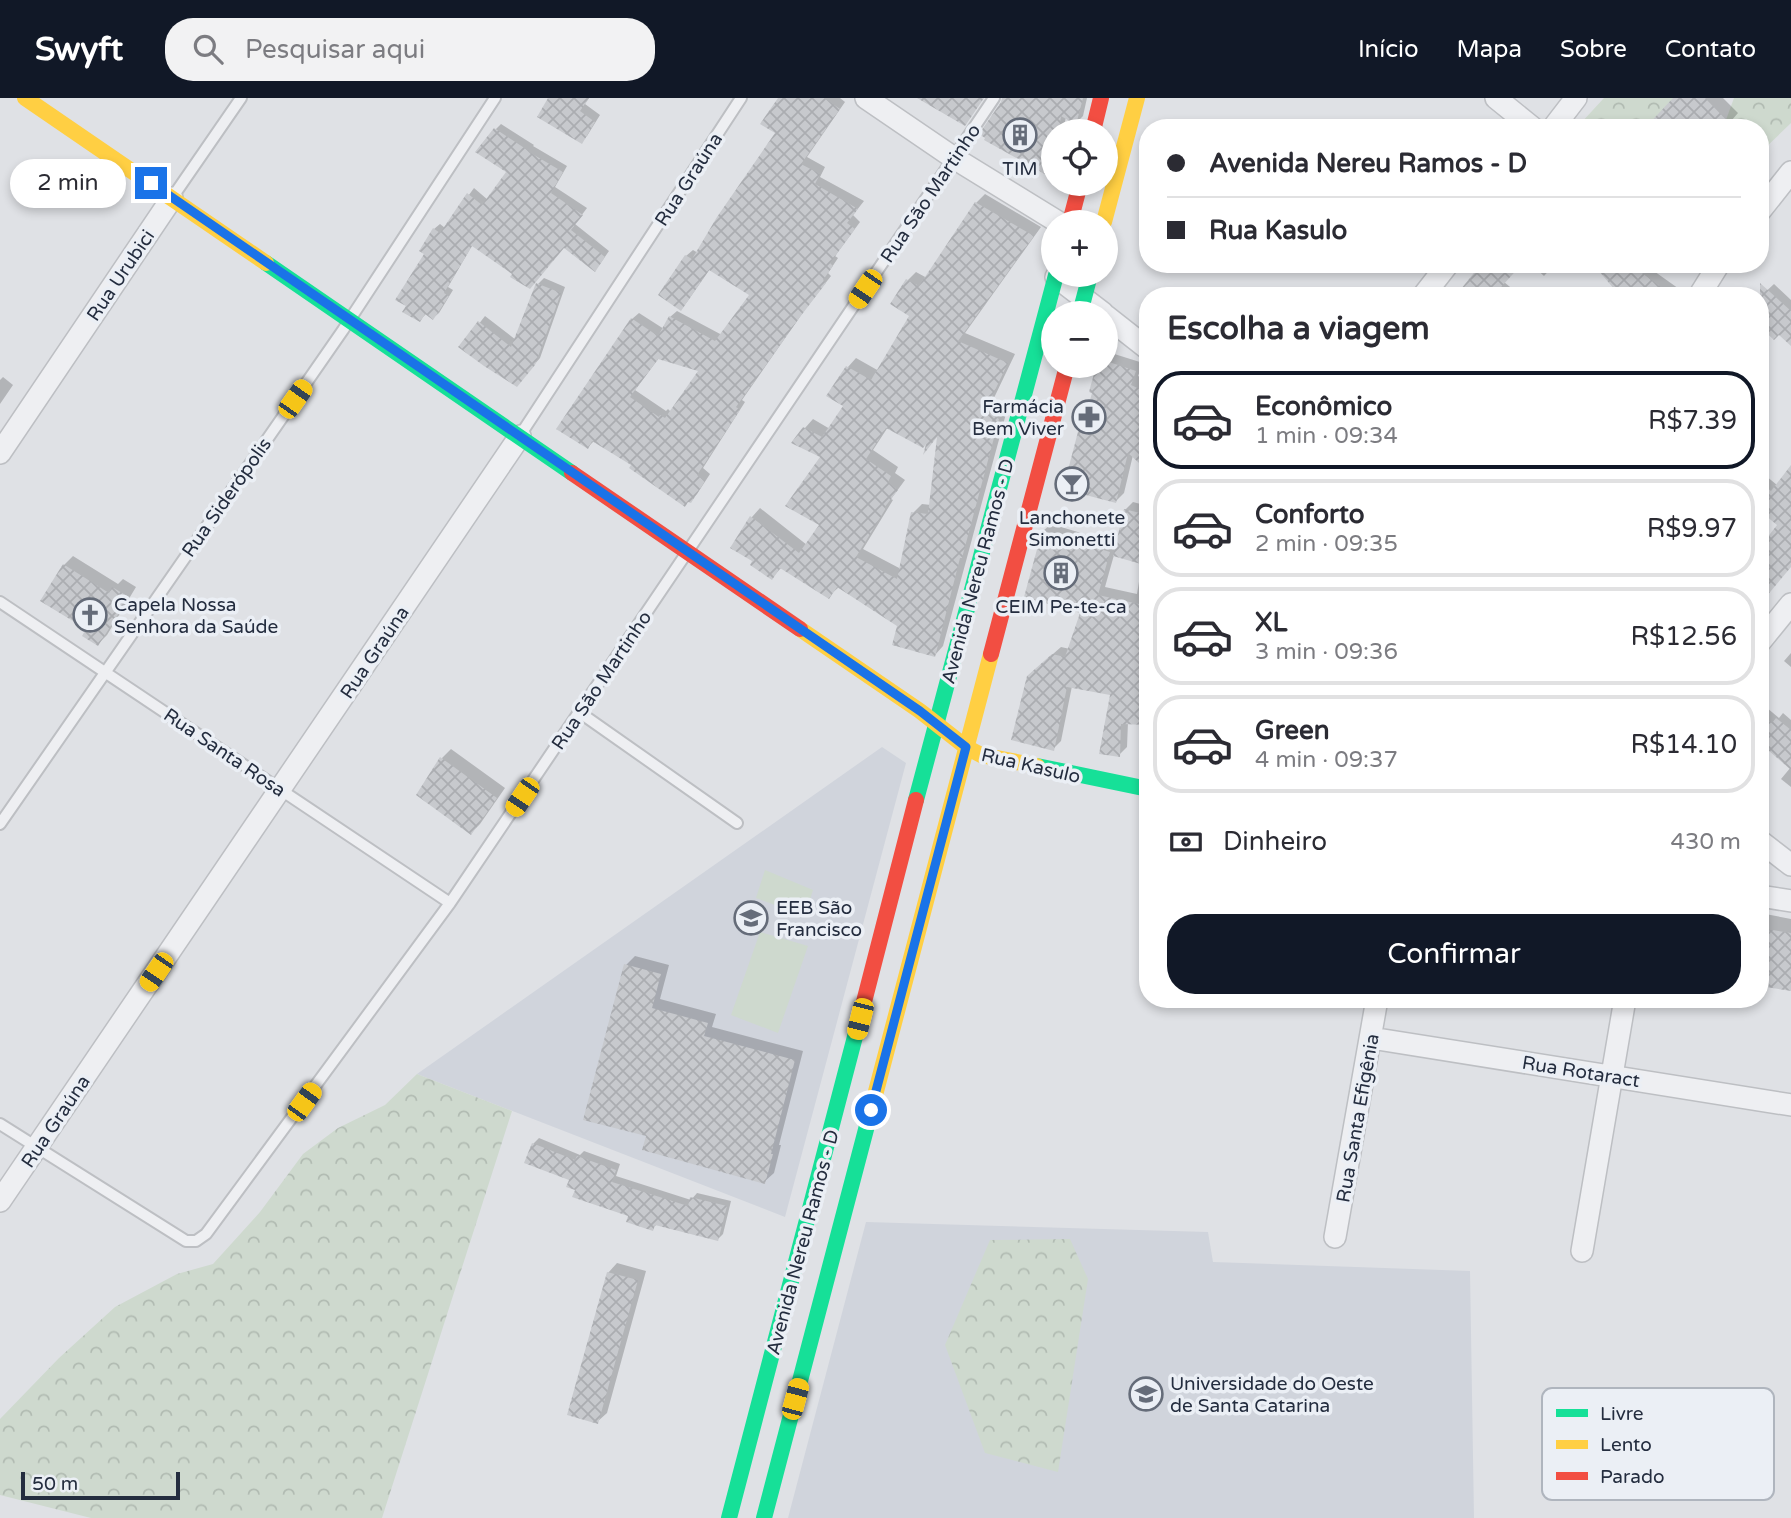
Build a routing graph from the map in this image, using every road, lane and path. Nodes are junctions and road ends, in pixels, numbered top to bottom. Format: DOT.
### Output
graph roads {
  1 [pos="25,98"];
  2 [pos="241,98"];
  3 [pos="495,98"];
  4 [pos="741,98"];
  5 [pos="866,98"];
  6 [pos="995,98"];
  7 [pos="1101,98"];
  8 [pos="1137,98"];
  9 [pos="1496,98"];
  10 [pos="1576,98"];
  11 [pos="1096,119"];
  12 [pos="1522,119"];
  13 [pos="1560,119"];
  14 [pos="954,158"];
  15 [pos="1791,172"];
  16 [pos="172,198"];
  17 [pos="1769,200"];
  18 [pos="1107,210"];
  19 [pos="1041,212"];
  20 [pos="1441,273"];
  21 [pos="1053,287"];
  22 [pos="1066,287"];
  23 [pos="1430,287"];
  24 [pos="1078,301"];
  25 [pos="350,320"];
  26 [pos="1118,325"];
  27 [pos="1139,342"];
  28 [pos="1063,378"];
  29 [pos="520,436"];
  30 [pos="0,453"];
  31 [pos="688,552"];
  32 [pos="0,602"];
  33 [pos="1791,604"];
  34 [pos="1769,631"];
  35 [pos="104,672"];
  36 [pos="579,712"];
  37 [pos="936,724"];
  38 [pos="966,747"];
  39 [pos="1139,787"];
  40 [pos="281,789"];
  41 [pos="737,823"];
  42 [pos="0,824"];
  43 [pos="1769,848"];
  44 [pos="1791,865"];
  45 [pos="1769,897"];
  46 [pos="1791,901"];
  47 [pos="450,903"];
  48 [pos="1376,1008"];
  49 [pos="1623,1008"];
  50 [pos="1371,1038"];
  51 [pos="1612,1076"];
  52 [pos="1791,1105"];
  53 [pos="0,1124"];
  54 [pos="37,1149"];
  55 [pos="0,1201"];
  56 [pos="1335,1237"];
  57 [pos="1582,1251"];
  58 [pos="772,1421"];
  59 [pos="729,1518"];
  60 [pos="764,1518"];
  1 -- 16 [label="street, Rua Kasulo"];
  2 -- 16 [label="lane, Rua Urubici"];
  3 -- 25 [label="lane, Rua Siderópolis"];
  4 -- 29 [label="lane, Rua Graúna"];
  5 -- 14 [label="street"];
  6 -- 14 [label="lane, Rua São Martinho"];
  7 -- 11 [label="street"];
  8 -- 18 [label="street"];
  9 -- 12 [label="street"];
  10 -- 13 [label="street"];
  14 -- 19 [label="street"];
  14 -- 31 [label="lane, Rua São Martinho"];
  15 -- 17 [label="street"];
  16 -- 25 [label="street, Rua Kasulo"];
  16 -- 30 [label="street, Rua Urubici"];
  20 -- 23 [label="street"];
  21 -- 37 [label="street, Avenida Nereu Ramos - D"];
  22 -- 24 [label="street"];
  25 -- 29 [label="street, Rua Kasulo"];
  25 -- 35 [label="lane, Rua Siderópolis"];
  26 -- 27 [label="street"];
  28 -- 38 [label="street, Avenida Nereu Ramos - D"];
  29 -- 31 [label="street, Rua Kasulo"];
  29 -- 40 [label="street, Rua Graúna"];
  31 -- 36 [label="lane, Rua São Martinho"];
  31 -- 37 [label="street, Rua Kasulo"];
  32 -- 35 [label="lane, Rua Santa Rosa"];
  33 -- 34 [label="street"];
  35 -- 40 [label="lane, Rua Santa Rosa"];
  35 -- 42 [label="lane, Rua Siderópolis"];
  36 -- 41 [label="lane"];
  36 -- 47 [label="lane, Rua São Martinho"];
  37 -- 38 [label="street, Rua Kasulo"];
  37 -- 58 [label="street, Avenida Nereu Ramos - D"];
  38 -- 39 [label="street, Rua Kasulo"];
  38 -- 58 [label="street, Avenida Nereu Ramos - D"];
  40 -- 47 [label="lane, Rua Santa Rosa"];
  40 -- 54 [label="street, Rua Graúna"];
  43 -- 44 [label="street"];
  45 -- 46 [label="street"];
  47 -- 54 [label="lane, Rua São Martinho"];
  48 -- 50 [label="street, Rua Santa Efigênia"];
  49 -- 51 [label="street"];
  50 -- 51 [label="street, Rua Rotaract"];
  50 -- 56 [label="street, Rua Santa Efigênia"];
  51 -- 52 [label="street, Rua Rotaract"];
  51 -- 57 [label="street"];
  53 -- 54 [label="lane"];
  54 -- 55 [label="street, Rua Graúna"];
  58 -- 59 [label="street, Avenida Nereu Ramos - D"];
  58 -- 60 [label="street, Avenida Nereu Ramos - D"];
}
